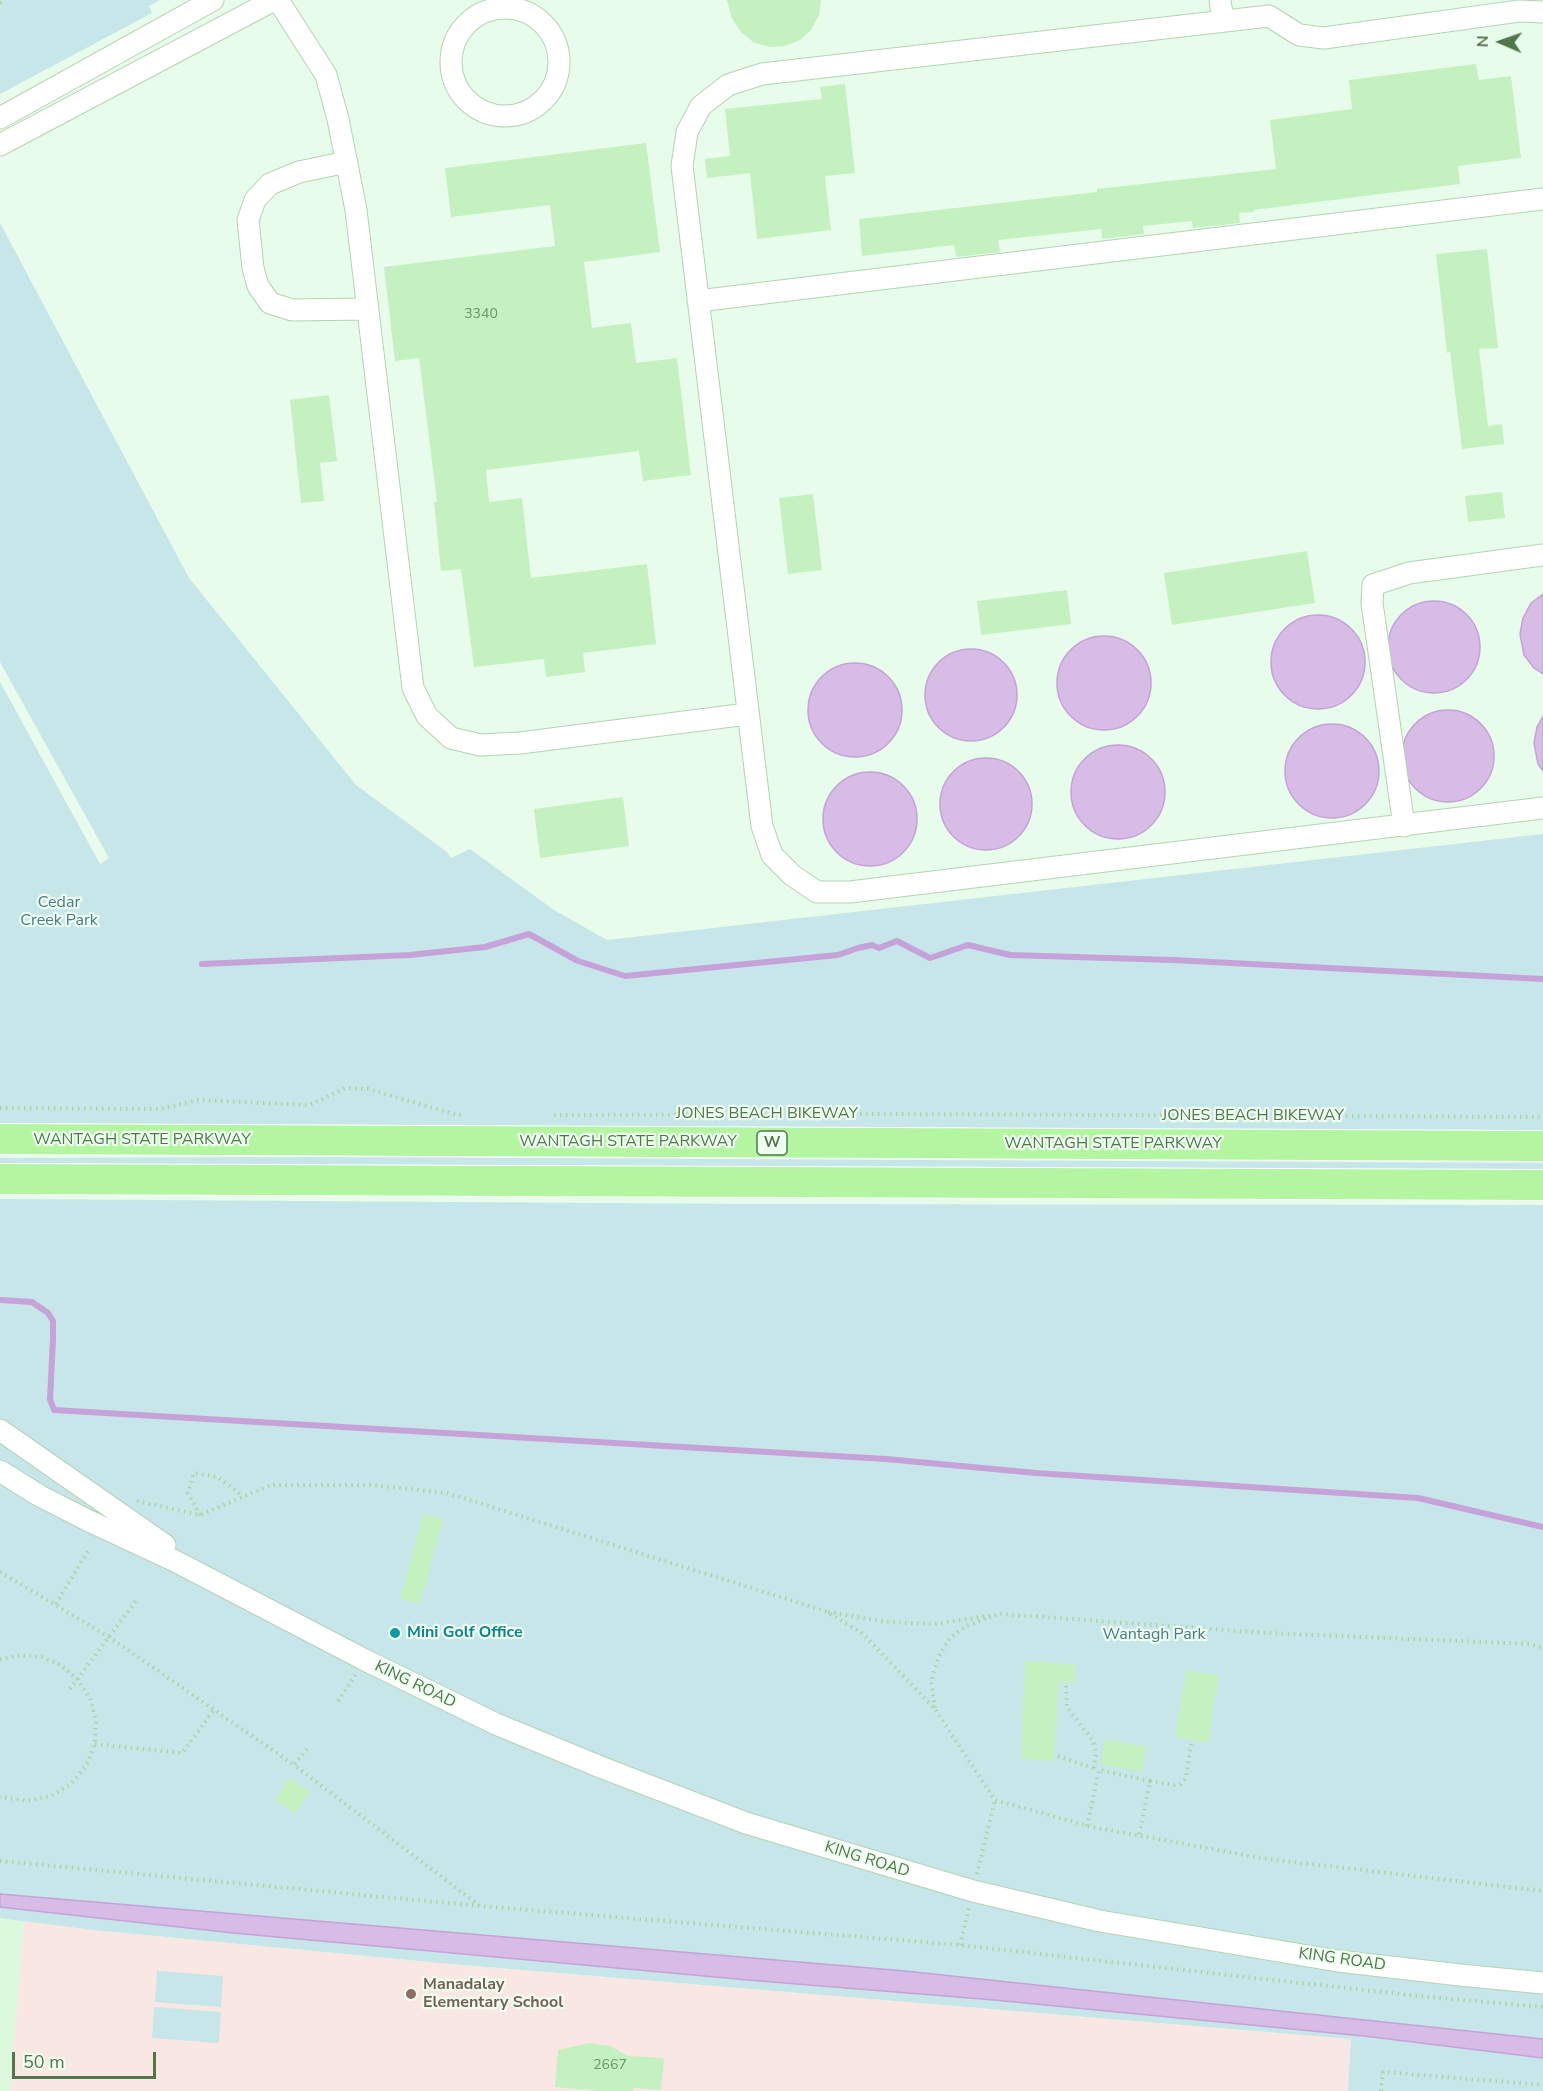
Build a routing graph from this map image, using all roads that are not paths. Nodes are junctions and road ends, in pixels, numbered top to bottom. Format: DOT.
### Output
graph roads {
  1 [pos="213,0"];
  2 [pos="276,0"];
  3 [pos="1220,0"];
  4 [pos="517,4"];
  5 [pos="483,6"];
  6 [pos="1543,12"];
  7 [pos="1223,21"];
  8 [pos="0,118"];
  9 [pos="0,145"];
  10 [pos="347,162"];
  11 [pos="1543,199"];
  12 [pos="698,301"];
  13 [pos="368,309"];
  14 [pos="1543,555"];
  15 [pos="747,714"];
  16 [pos="1543,808"];
  17 [pos="1404,825"];
  18 [pos="0,1139"];
  19 [pos="1543,1146"];
  20 [pos="0,1179"];
  21 [pos="1543,1185"];
  22 [pos="0,1430"];
  23 [pos="3,1474"];
  24 [pos="236,1592"];
  25 [pos="1543,1983"];
  1 -- 8 [label="street"];
  2 -- 9 [label="street"];
  2 -- 10 [label="street"];
  3 -- 7 [label="street"];
  4 -- 5 [label="street"];
  4 -- 5 [label="street"];
  6 -- 7 [label="street"];
  7 -- 12 [label="street"];
  10 -- 13 [label="street"];
  10 -- 13 [label="street"];
  11 -- 12 [label="street"];
  12 -- 15 [label="street"];
  13 -- 15 [label="street"];
  14 -- 17 [label="street"];
  15 -- 17 [label="street"];
  16 -- 17 [label="street"];
  18 -- 19 [label="highway, WANTAGH STATE PARKWAY / W"];
  20 -- 21 [label="highway"];
  22 -- 24 [label="street, KING ROAD"];
  23 -- 24 [label="street, KING ROAD"];
  24 -- 25 [label="street, KING ROAD"];
}
